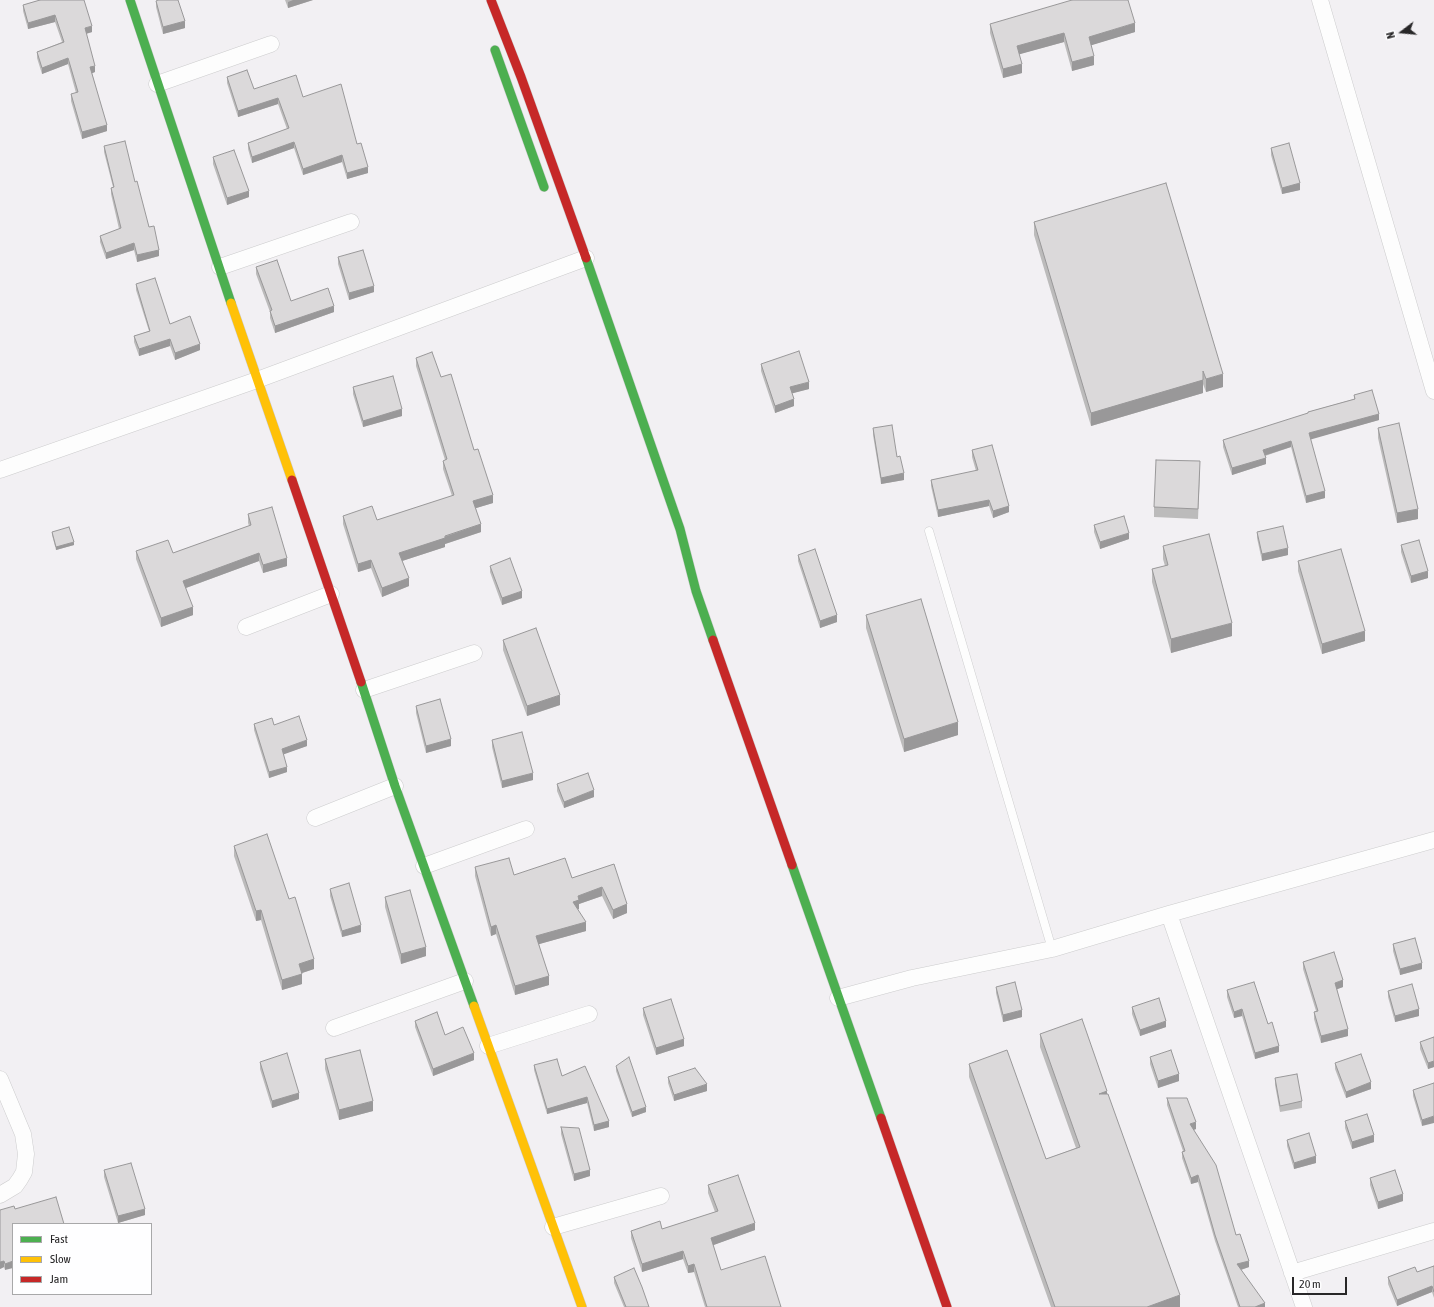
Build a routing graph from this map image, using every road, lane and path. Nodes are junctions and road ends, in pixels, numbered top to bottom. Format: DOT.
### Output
graph roads {
  1 [pos="130,0"];
  2 [pos="491,0"];
  3 [pos="1320,0"];
  4 [pos="271,44"];
  5 [pos="492,44"];
  6 [pos="157,84"];
  7 [pos="548,198"];
  8 [pos="351,222"];
  9 [pos="575,262"];
  10 [pos="220,268"];
  11 [pos="257,380"];
  12 [pos="1434,391"];
  13 [pos="0,470"];
  14 [pos="929,530"];
  15 [pos="676,551"];
  16 [pos="696,590"];
  17 [pos="331,594"];
  18 [pos="246,627"];
  19 [pos="474,653"];
  20 [pos="364,690"];
  21 [pos="395,786"];
  22 [pos="315,818"];
  23 [pos="526,829"];
  24 [pos="1434,840"];
  25 [pos="424,866"];
  26 [pos="1169,914"];
  27 [pos="1052,949"];
  28 [pos="466,981"];
  29 [pos="838,998"];
  30 [pos="589,1014"];
  31 [pos="334,1028"];
  32 [pos="488,1046"];
  33 [pos="0,1079"];
  34 [pos="0,1195"];
  35 [pos="661,1196"];
  36 [pos="553,1227"];
  37 [pos="1434,1231"];
  38 [pos="1292,1273"];
  39 [pos="582,1307"];
  40 [pos="948,1307"];
  41 [pos="1304,1307"];
  1 -- 6 [label="main road"];
  2 -- 9 [label="main road"];
  3 -- 12 [label="street"];
  4 -- 6 [label="street"];
  5 -- 7 [label="main road"];
  6 -- 10 [label="main road"];
  8 -- 10 [label="street"];
  9 -- 11 [label="street"];
  9 -- 16 [label="main road"];
  10 -- 11 [label="main road"];
  11 -- 13 [label="street"];
  11 -- 17 [label="main road"];
  14 -- 27 [label="lane"];
  15 -- 16 [label="main road"];
  16 -- 29 [label="main road"];
  17 -- 18 [label="street"];
  17 -- 20 [label="main road"];
  19 -- 20 [label="street"];
  20 -- 21 [label="main road"];
  21 -- 22 [label="street"];
  21 -- 25 [label="main road"];
  23 -- 25 [label="street"];
  24 -- 26 [label="street"];
  25 -- 28 [label="main road"];
  26 -- 27 [label="street"];
  26 -- 38 [label="street"];
  27 -- 29 [label="street"];
  28 -- 31 [label="street"];
  28 -- 32 [label="main road"];
  29 -- 40 [label="main road"];
  30 -- 32 [label="street"];
  32 -- 36 [label="main road"];
  33 -- 34 [label="street"];
  35 -- 36 [label="street"];
  36 -- 39 [label="main road"];
  37 -- 38 [label="street"];
  38 -- 41 [label="street"];
}
